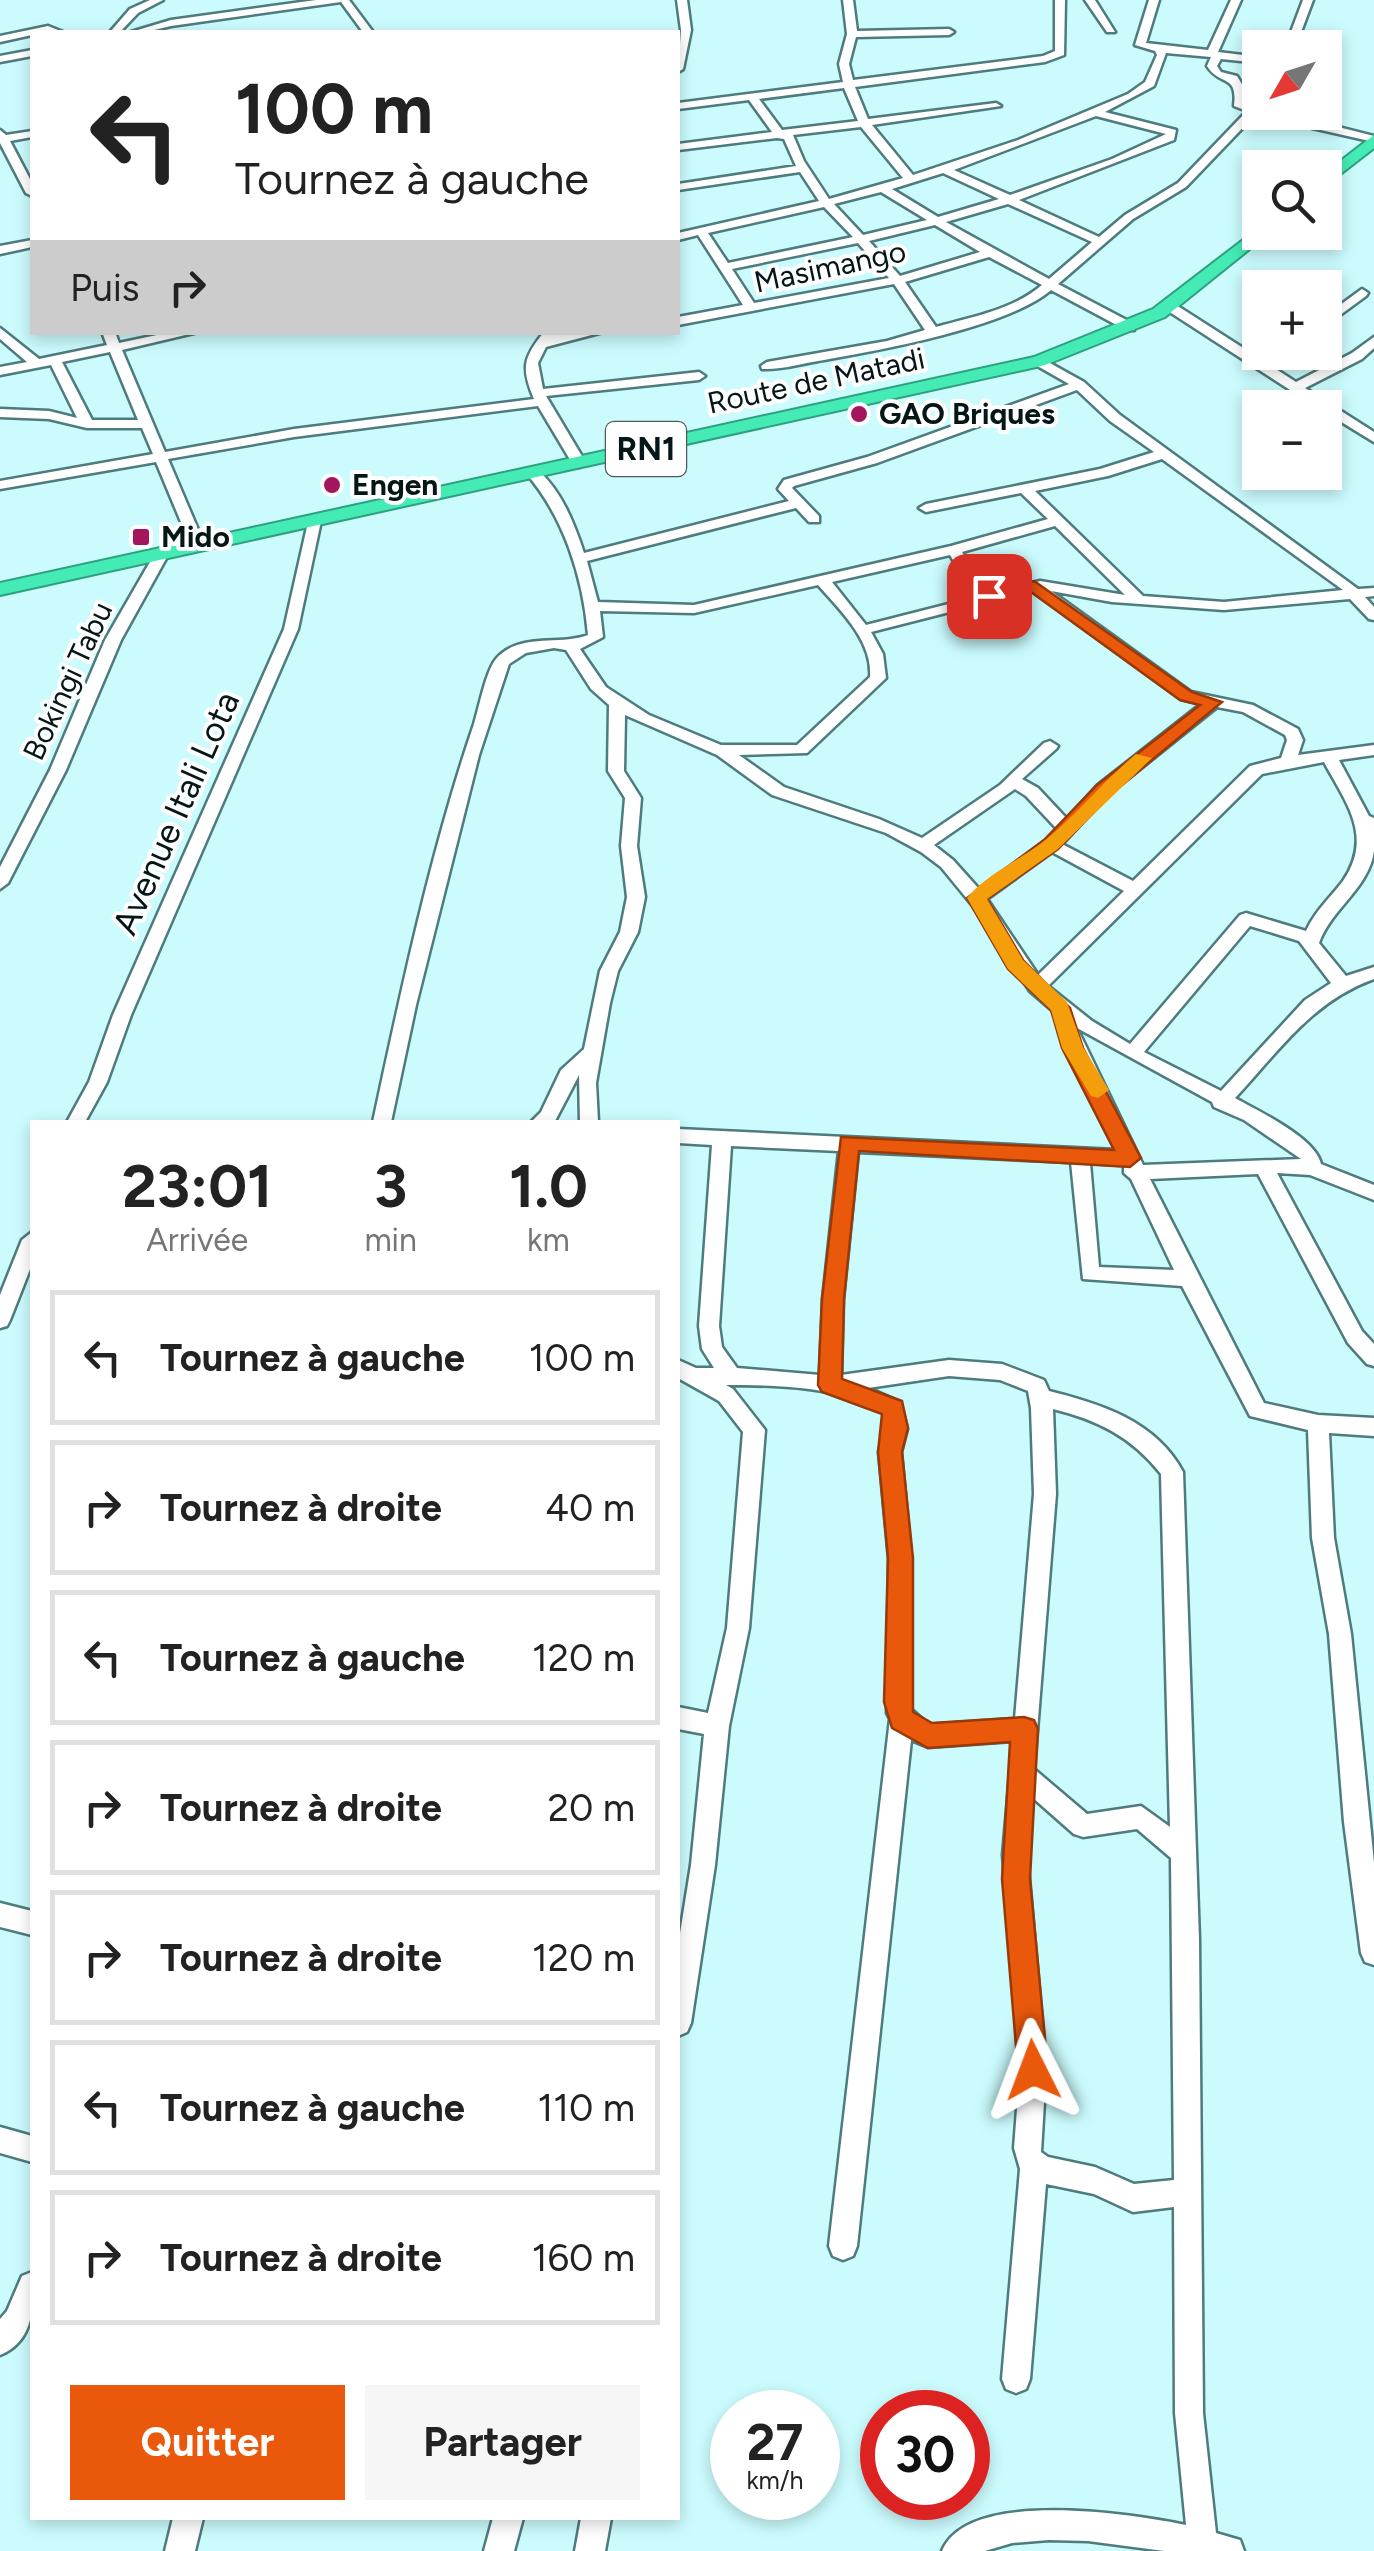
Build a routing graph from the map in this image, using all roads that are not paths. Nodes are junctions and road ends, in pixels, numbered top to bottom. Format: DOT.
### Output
graph roads {
  1 [pos="158,0"];
  2 [pos="224,0"];
  3 [pos="341,0"];
  4 [pos="682,0"];
  5 [pos="848,0"];
  6 [pos="1060,0"];
  7 [pos="1090,0"];
  8 [pos="1154,0"];
  9 [pos="1236,0"];
  10 [pos="1308,0"];
  11 [pos="224,16"];
  12 [pos="117,30"];
  13 [pos="147,30"];
  14 [pos="366,30"];
  15 [pos="1111,30"];
  16 [pos="1297,30"];
  17 [pos="949,32"];
  18 [pos="30,34"];
  19 [pos="852,34"];
  20 [pos="0,40"];
  21 [pos="1160,49"];
  22 [pos="30,54"];
  23 [pos="1214,54"];
  24 [pos="4,58"];
  25 [pos="1242,58"];
  26 [pos="680,59"];
  27 [pos="849,86"];
  28 [pos="753,98"];
  29 [pos="680,106"];
  30 [pos="996,106"];
  31 [pos="1242,107"];
  32 [pos="1096,113"];
  33 [pos="866,124"];
  34 [pos="1242,126"];
  35 [pos="1334,130"];
  36 [pos="30,134"];
  37 [pos="784,136"];
  38 [pos="1,137"];
  39 [pos="1374,140"];
  40 [pos="680,147"];
  41 [pos="1342,166"];
  42 [pos="800,169"];
  43 [pos="943,169"];
  44 [pos="910,179"];
  45 [pos="680,187"];
  46 [pos="30,188"];
  47 [pos="883,188"];
  48 [pos="1011,200"];
  49 [pos="825,206"];
  50 [pos="938,220"];
  51 [pos="700,231"];
  52 [pos="680,236"];
  53 [pos="1099,241"];
  54 [pos="862,242"];
  55 [pos="30,244"];
  56 [pos="1242,247"];
  57 [pos="0,250"];
  58 [pos="990,253"];
  59 [pos="724,267"];
  60 [pos="898,280"];
  61 [pos="1050,286"];
  62 [pos="1362,294"];
  63 [pos="1169,306"];
  64 [pos="752,309"];
  65 [pos="1342,309"];
  66 [pos="680,321"];
  67 [pos="1130,328"];
  68 [pos="0,332"];
  69 [pos="933,334"];
  70 [pos="110,335"];
  71 [pos="177,335"];
  72 [pos="549,336"];
  73 [pos="1374,342"];
  74 [pos="116,347"];
  75 [pos="55,360"];
  76 [pos="1039,361"];
  77 [pos="36,364"];
  78 [pos="767,366"];
  79 [pos="0,371"];
  80 [pos="698,376"];
  81 [pos="1079,384"];
  82 [pos="1297,386"];
  83 [pos="539,398"];
  84 [pos="0,414"];
  85 [pos="87,424"];
  86 [pos="148,424"];
  87 [pos="1372,435"];
  88 [pos="1166,453"];
  89 [pos="161,454"];
  90 [pos="578,463"];
  91 [pos="534,474"];
  92 [pos="0,485"];
  93 [pos="1024,489"];
  94 [pos="796,504"];
  95 [pos="926,508"];
  96 [pos="814,519"];
  97 [pos="314,521"];
  98 [pos="1057,521"];
  99 [pos="198,546"];
  100 [pos="954,550"];
  101 [pos="161,555"];
  102 [pos="578,560"];
  103 [pos="822,579"];
  104 [pos="1034,586"];
  105 [pos="0,589"];
  106 [pos="1366,594"];
  107 [pos="989,596"];
  108 [pos="1138,598"];
  109 [pos="592,606"];
  110 [pos="1374,616"];
  111 [pos="863,630"];
  112 [pos="571,647"];
  113 [pos="1213,702"];
  114 [pos="617,703"];
  115 [pos="1050,746"];
  116 [pos="720,750"];
  117 [pos="1374,750"];
  118 [pos="1330,758"];
  119 [pos="1288,762"];
  120 [pos="1007,784"];
  121 [pos="1372,824"];
  122 [pos="1066,828"];
  123 [pos="923,844"];
  124 [pos="1051,844"];
  125 [pos="8,856"];
  126 [pos="0,884"];
  127 [pos="1134,889"];
  128 [pos="977,898"];
  129 [pos="1310,944"];
  130 [pos="1374,973"];
  131 [pos="1342,984"];
  132 [pos="1036,986"];
  133 [pos="1060,1008"];
  134 [pos="592,1052"];
  135 [pos="1133,1054"];
  136 [pos="1221,1102"];
  137 [pos="77,1120"];
  138 [pos="382,1120"];
  139 [pos="543,1120"];
  140 [pos="589,1120"];
  141 [pos="680,1136"];
  142 [pos="722,1141"];
  143 [pos="849,1142"];
  144 [pos="1080,1156"];
  145 [pos="1132,1166"];
  146 [pos="1264,1167"];
  147 [pos="1312,1168"];
  148 [pos="1370,1186"];
  149 [pos="30,1245"];
  150 [pos="1189,1278"];
  151 [pos="0,1320"];
  152 [pos="1374,1358"];
  153 [pos="687,1372"];
  154 [pos="730,1375"];
  155 [pos="830,1385"];
  156 [pos="1041,1398"];
  157 [pos="1318,1424"];
  158 [pos="1374,1427"];
  159 [pos="680,1718"];
  160 [pos="902,1719"];
  161 [pos="716,1726"];
  162 [pos="1024,1729"];
  163 [pos="1025,1776"];
  164 [pos="1181,1850"];
  165 [pos="0,1915"];
  166 [pos="30,1922"];
  167 [pos="1374,1953"];
  168 [pos="680,2010"];
  169 [pos="0,2140"];
  170 [pos="30,2148"];
  171 [pos="1034,2164"];
  172 [pos="1188,2192"];
  173 [pos="843,2246"];
  174 [pos="30,2291"];
  175 [pos="0,2341"];
  176 [pos="1016,2380"];
  177 [pos="188,2520"];
  178 [pos="507,2520"];
  179 [pos="596,2520"];
  180 [pos="1212,2549"];
  181 [pos="180,2551"];
  182 [pos="499,2551"];
  183 [pos="590,2551"];
  184 [pos="957,2551"];
  1 -- 12 [label="street"];
  2 -- 11 [label="street"];
  3 -- 11 [label="street"];
  3 -- 14 [label="street"];
  4 -- 26 [label="street"];
  5 -- 19 [label="street"];
  6 -- 27 [label="street"];
  7 -- 15 [label="street"];
  8 -- 21 [label="street"];
  9 -- 23 [label="street"];
  10 -- 16 [label="street"];
  11 -- 13 [label="street"];
  17 -- 19 [label="street"];
  18 -- 20 [label="street"];
  19 -- 27 [label="street"];
  20 -- 24 [label="street"];
  21 -- 23 [label="street"];
  21 -- 32 [label="street"];
  22 -- 24 [label="street"];
  23 -- 25 [label="street"];
  23 -- 31 [label="street"];
  27 -- 28 [label="street"];
  27 -- 33 [label="street"];
  28 -- 29 [label="street"];
  28 -- 37 [label="street"];
  30 -- 33 [label="street"];
  32 -- 43 [label="street"];
  32 -- 48 [label="street"];
  33 -- 37 [label="street"];
  33 -- 44 [label="street"];
  34 -- 53 [label="street"];
  35 -- 39 [label="street"];
  36 -- 38 [label="street"];
  37 -- 40 [label="street"];
  37 -- 42 [label="street"];
  38 -- 46 [label="street"];
  39 -- 41 [label="highway"];
  42 -- 45 [label="street"];
  42 -- 49 [label="street"];
  43 -- 44 [label="street"];
  43 -- 48 [label="street"];
  44 -- 47 [label="street"];
  47 -- 49 [label="street"];
  47 -- 50 [label="street"];
  48 -- 50 [label="street"];
  48 -- 53 [label="street"];
  49 -- 51 [label="street"];
  49 -- 54 [label="street"];
  50 -- 54 [label="street"];
  50 -- 58 [label="street"];
  51 -- 52 [label="street"];
  51 -- 59 [label="street"];
  53 -- 61 [label="street"];
  54 -- 59 [label="street"];
  54 -- 60 [label="street"];
  55 -- 57 [label="street"];
  56 -- 63 [label="highway, Route de Matadi / RN1"];
  58 -- 60 [label="street, Masimango"];
  58 -- 61 [label="street"];
  59 -- 64 [label="street"];
  60 -- 64 [label="street, Masimango"];
  60 -- 69 [label="street"];
  61 -- 67 [label="street"];
  61 -- 69 [label="street"];
  62 -- 65 [label="street"];
  63 -- 67 [label="highway, Route de Matadi / RN1"];
  63 -- 82 [label="street"];
  64 -- 66 [label="street, Masimango"];
  67 -- 76 [label="highway, Route de Matadi / RN1"];
  68 -- 77 [label="street"];
  69 -- 78 [label="street"];
  70 -- 74 [label="street"];
  71 -- 74 [label="street"];
  72 -- 83 [label="street"];
  73 -- 82 [label="street"];
  74 -- 75 [label="street"];
  74 -- 86 [label="street"];
  75 -- 77 [label="street"];
  75 -- 85 [label="street"];
  76 -- 81 [label="street"];
  76 -- 90 [label="highway, Route de Matadi / RN1"];
  77 -- 79 [label="street"];
  80 -- 83 [label="street"];
  81 -- 88 [label="street"];
  81 -- 94 [label="street"];
  82 -- 87 [label="street"];
  83 -- 89 [label="street"];
  83 -- 90 [label="street"];
  84 -- 85 [label="street"];
  85 -- 86 [label="street"];
  86 -- 89 [label="street"];
  88 -- 93 [label="street"];
  88 -- 106 [label="street"];
  89 -- 92 [label="street"];
  89 -- 99 [label="street"];
  90 -- 91 [label="highway, Route de Matadi / RN1"];
  91 -- 97 [label="highway, Route de Matadi / RN1"];
  91 -- 102 [label="street"];
  93 -- 95 [label="street"];
  93 -- 98 [label="street"];
  94 -- 96 [label="street"];
  94 -- 102 [label="street"];
  97 -- 99 [label="highway, Route de Matadi / RN1"];
  97 -- 137 [label="street, Avenue Itali Lota"];
  98 -- 100 [label="street"];
  98 -- 108 [label="street"];
  99 -- 101 [label="highway, Route de Matadi / RN1"];
  100 -- 103 [label="street"];
  100 -- 107 [label="street"];
  101 -- 105 [label="highway, Route de Matadi / RN1"];
  101 -- 125 [label="street, Bokingi Tabu"];
  102 -- 109 [label="street"];
  103 -- 109 [label="street"];
  103 -- 111 [label="street"];
  104 -- 107 [label="street"];
  104 -- 108 [label="street"];
  104 -- 113 [label="street"];
  106 -- 108 [label="street"];
  106 -- 110 [label="street"];
  107 -- 111 [label="street"];
  109 -- 112 [label="street"];
  111 -- 116 [label="street"];
  112 -- 114 [label="street"];
  112 -- 138 [label="street"];
  113 -- 119 [label="street"];
  113 -- 122 [label="street"];
  114 -- 116 [label="street"];
  114 -- 134 [label="street"];
  115 -- 120 [label="street"];
  116 -- 123 [label="street"];
  117 -- 118 [label="street"];
  118 -- 119 [label="street"];
  118 -- 121 [label="street"];
  119 -- 127 [label="street"];
  120 -- 122 [label="street"];
  120 -- 123 [label="street"];
  121 -- 129 [label="street"];
  122 -- 124 [label="street"];
  123 -- 128 [label="street"];
  124 -- 127 [label="street"];
  124 -- 128 [label="street"];
  125 -- 126 [label="street, Bokingi Tabu"];
  127 -- 132 [label="street"];
  128 -- 132 [label="street"];
  129 -- 131 [label="street"];
  129 -- 135 [label="street"];
  130 -- 131 [label="street"];
  131 -- 136 [label="street"];
  132 -- 133 [label="street"];
  133 -- 135 [label="street"];
  133 -- 145 [label="street"];
  134 -- 139 [label="street"];
  134 -- 140 [label="street"];
  135 -- 136 [label="street"];
  136 -- 147 [label="street"];
  141 -- 142 [label="street"];
  142 -- 143 [label="street"];
  142 -- 154 [label="street"];
  143 -- 144 [label="street"];
  143 -- 155 [label="street"];
  144 -- 145 [label="street"];
  144 -- 150 [label="street"];
  145 -- 146 [label="street"];
  145 -- 150 [label="street"];
  146 -- 147 [label="street"];
  146 -- 152 [label="street"];
  147 -- 148 [label="street"];
  149 -- 151 [label="street"];
  150 -- 157 [label="street"];
  153 -- 154 [label="street"];
  153 -- 161 [label="street"];
  154 -- 155 [label="street"];
  155 -- 156 [label="street"];
  155 -- 160 [label="street"];
  156 -- 162 [label="street"];
  156 -- 164 [label="street"];
  157 -- 158 [label="street"];
  157 -- 167 [label="street"];
  159 -- 161 [label="street"];
  160 -- 162 [label="street"];
  160 -- 173 [label="street"];
  161 -- 168 [label="street"];
  162 -- 163 [label="street"];
  163 -- 164 [label="street"];
  163 -- 171 [label="street"];
  164 -- 172 [label="street"];
  165 -- 166 [label="street"];
  169 -- 170 [label="street"];
  171 -- 172 [label="street"];
  171 -- 176 [label="street"];
  172 -- 180 [label="street"];
  174 -- 175 [label="street"];
  177 -- 181 [label="street"];
  178 -- 182 [label="street"];
  179 -- 183 [label="street"];
  180 -- 184 [label="street"];
}
